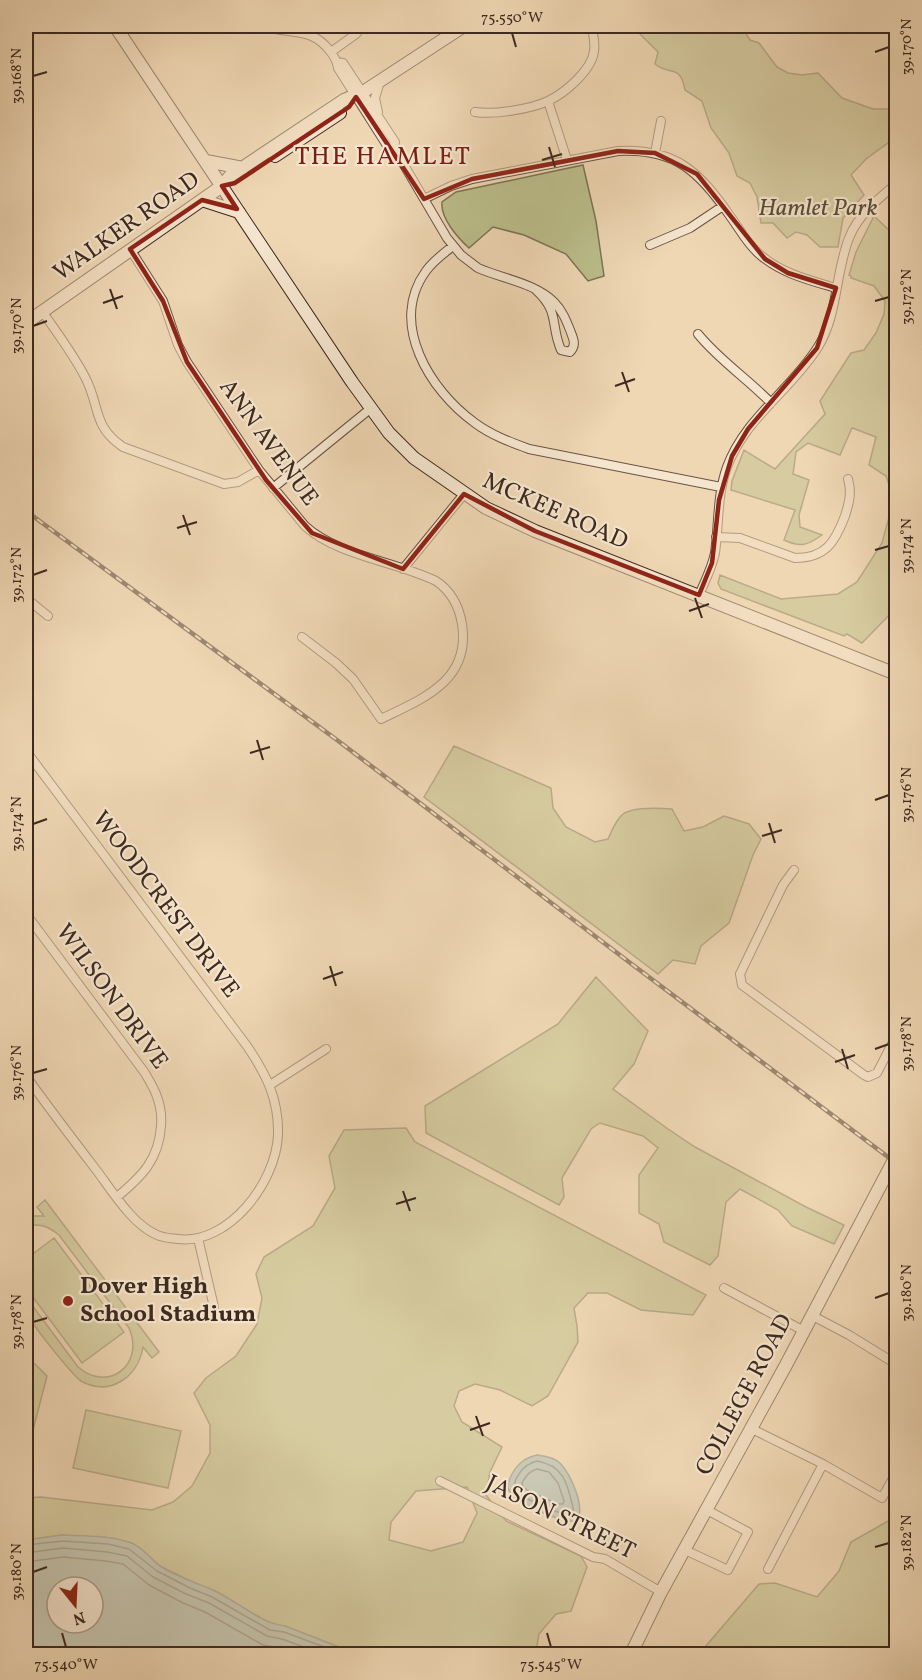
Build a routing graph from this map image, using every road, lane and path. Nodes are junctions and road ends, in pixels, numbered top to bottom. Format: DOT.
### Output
graph roads {
  1 [pos="116,26"];
  2 [pos="265,26"];
  3 [pos="363,26"];
  4 [pos="464,26"];
  5 [pos="593,33"];
  6 [pos="331,52"];
  7 [pos="380,81"];
  8 [pos="359,94"];
  9 [pos="548,101"];
  10 [pos="475,112"];
  11 [pos="379,118"];
  12 [pos="661,121"];
  13 [pos="394,148"];
  14 [pos="655,153"];
  15 [pos="567,160"];
  16 [pos="206,161"];
  17 [pos="243,168"];
  18 [pos="897,184"];
  19 [pos="222,186"];
  20 [pos="202,200"];
  21 [pos="424,200"];
  22 [pos="723,206"];
  23 [pos="239,212"];
  24 [pos="650,245"];
  25 [pos="453,246"];
  26 [pos="130,249"];
  27 [pos="836,288"];
  28 [pos="536,290"];
  29 [pos="42,311"];
  30 [pos="26,323"];
  31 [pos="698,334"];
  32 [pos="771,403"];
  33 [pos="370,409"];
  34 [pos="259,470"];
  35 [pos="848,480"];
  36 [pos="721,487"];
  37 [pos="273,488"];
  38 [pos="464,494"];
  39 [pos="716,537"];
  40 [pos="403,569"];
  41 [pos="699,595"];
  42 [pos="26,598"];
  43 [pos="48,616"];
  44 [pos="302,637"];
  45 [pos="897,674"];
  46 [pos="26,751"];
  47 [pos="794,870"];
  48 [pos="26,914"];
  49 [pos="897,1036"];
  50 [pos="326,1049"];
  51 [pos="26,1076"];
  52 [pos="270,1084"];
  53 [pos="897,1156"];
  54 [pos="117,1197"];
  55 [pos="198,1238"];
  56 [pos="724,1288"];
  57 [pos="214,1306"];
  58 [pos="811,1315"];
  59 [pos="804,1331"];
  60 [pos="897,1364"];
  61 [pos="750,1428"];
  62 [pos="823,1464"];
  63 [pos="897,1473"];
  64 [pos="440,1481"];
  65 [pos="707,1510"];
  66 [pos="685,1550"];
  67 [pos="768,1569"];
  68 [pos="661,1592"];
  69 [pos="631,1654"];
  1 -- 16 [label="street, MCKEE ROAD"];
  2 -- 6 [label="street"];
  3 -- 6 [label="street"];
  4 -- 7 [label="street, WALKER ROAD"];
  5 -- 9 [label="street"];
  6 -- 8 [label="street"];
  7 -- 8 [label="street, WALKER ROAD"];
  7 -- 11 [label="street"];
  8 -- 11 [label="street"];
  8 -- 13 [label="street"];
  8 -- 17 [label="street, WALKER ROAD"];
  8 -- 19 [label="street, WALKER ROAD"];
  9 -- 10 [label="street"];
  9 -- 15 [label="street"];
  11 -- 13 [label="street"];
  12 -- 14 [label="street"];
  13 -- 21 [label="street"];
  14 -- 15 [label="street"];
  14 -- 22 [label="street"];
  15 -- 21 [label="street"];
  16 -- 17 [label="street"];
  16 -- 19 [label="street, MCKEE ROAD"];
  17 -- 19 [label="street, WALKER ROAD"];
  18 -- 27 [label="street"];
  19 -- 20 [label="street, WALKER ROAD"];
  19 -- 23 [label="street, MCKEE ROAD"];
  20 -- 23 [label="street"];
  20 -- 26 [label="street, WALKER ROAD"];
  21 -- 25 [label="street"];
  22 -- 24 [label="street"];
  22 -- 27 [label="street"];
  23 -- 33 [label="street, MCKEE ROAD"];
  25 -- 28 [label="street"];
  25 -- 36 [label="street"];
  26 -- 29 [label="street, WALKER ROAD"];
  26 -- 34 [label="street, ANN AVENUE"];
  27 -- 32 [label="street"];
  28 -- 28 [label="street"];
  29 -- 30 [label="street, WALKER ROAD"];
  29 -- 34 [label="street"];
  31 -- 32 [label="street"];
  32 -- 36 [label="street"];
  33 -- 37 [label="street"];
  33 -- 38 [label="street, MCKEE ROAD"];
  34 -- 37 [label="street, ANN AVENUE"];
  35 -- 39 [label="street"];
  36 -- 39 [label="street"];
  37 -- 40 [label="street, ANN AVENUE"];
  38 -- 40 [label="street"];
  38 -- 41 [label="street, MCKEE ROAD"];
  39 -- 41 [label="street"];
  40 -- 44 [label="street, ANN AVENUE"];
  41 -- 45 [label="street, MCKEE ROAD"];
  42 -- 43 [label="street"];
  46 -- 52 [label="street, WOODCREST DRIVE"];
  47 -- 49 [label="street"];
  48 -- 54 [label="street, WILSON DRIVE"];
  50 -- 52 [label="street"];
  51 -- 54 [label="street"];
  52 -- 55 [label="street, WOODCREST DRIVE"];
  53 -- 58 [label="street, COLLEGE ROAD"];
  54 -- 55 [label="street"];
  55 -- 57 [label="street"];
  56 -- 59 [label="street"];
  58 -- 59 [label="street, COLLEGE ROAD"];
  58 -- 60 [label="street"];
  59 -- 61 [label="street, COLLEGE ROAD"];
  61 -- 62 [label="street"];
  61 -- 65 [label="street, COLLEGE ROAD"];
  62 -- 63 [label="street"];
  62 -- 67 [label="street"];
  64 -- 68 [label="street, JASON STREET"];
  65 -- 66 [label="street, COLLEGE ROAD"];
  65 -- 66 [label="street"];
  66 -- 68 [label="street, COLLEGE ROAD"];
  68 -- 69 [label="street, COLLEGE ROAD"];
}
